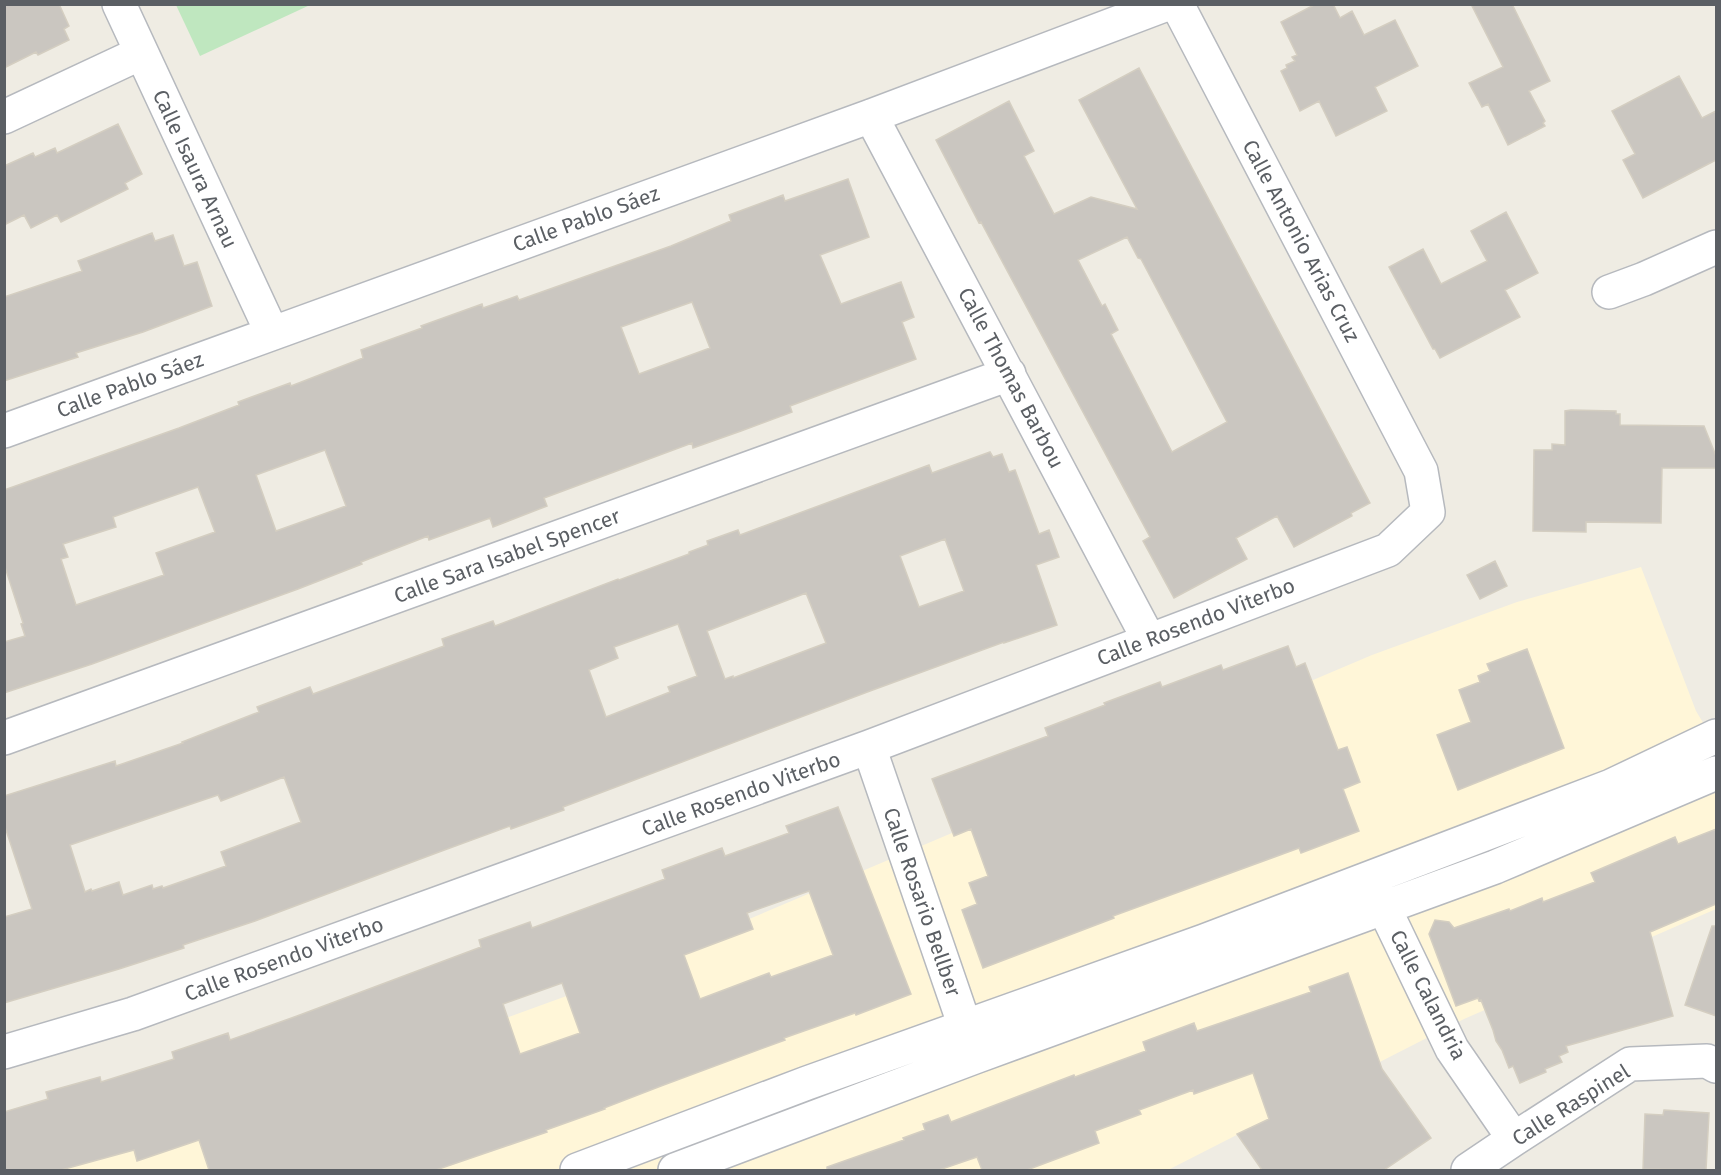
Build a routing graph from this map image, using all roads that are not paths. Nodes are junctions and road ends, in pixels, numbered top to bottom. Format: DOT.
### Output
graph roads {
  1 [pos="118,4"];
  2 [pos="1167,4"];
  3 [pos="1178,4"];
  4 [pos="141,52"];
  5 [pos="871,116"];
  6 [pos="4,117"];
  7 [pos="1716,247"];
  8 [pos="1609,292"];
  9 [pos="272,333"];
  10 [pos="1009,374"];
  11 [pos="4,431"];
  12 [pos="1421,478"];
  13 [pos="1149,640"];
  14 [pos="1716,736"];
  15 [pos="4,738"];
  16 [pos="869,747"];
  17 [pos="1716,773"];
  18 [pos="1370,877"];
  19 [pos="1383,908"];
  20 [pos="965,1026"];
  21 [pos="4,1052"];
  22 [pos="975,1057"];
  23 [pos="1716,1066"];
  24 [pos="1514,1139"];
  25 [pos="578,1170"];
  26 [pos="675,1170"];
  27 [pos="1468,1170"];
  1 -- 4 [label="street, Calle Isaura Arnau"];
  2 -- 5 [label="street, Calle Pablo Sáez"];
  3 -- 12 [label="street, Calle Antonio Arias Cruz"];
  4 -- 6 [label="street"];
  4 -- 9 [label="street, Calle Isaura Arnau"];
  5 -- 9 [label="street, Calle Pablo Sáez"];
  5 -- 10 [label="street, Calle Thomas Barbou"];
  7 -- 8 [label="street"];
  9 -- 11 [label="street, Calle Pablo Sáez"];
  10 -- 13 [label="street, Calle Thomas Barbou"];
  10 -- 15 [label="street, Calle Sara Isabel Spencer"];
  12 -- 13 [label="street, Calle Rosendo Viterbo"];
  13 -- 16 [label="street, Calle Rosendo Viterbo"];
  14 -- 18 [label="street"];
  16 -- 20 [label="street, Calle Rosario Bellber"];
  16 -- 21 [label="street, Calle Rosendo Viterbo"];
  17 -- 19 [label="street"];
  18 -- 19 [label="street, Calle Calandria"];
  18 -- 20 [label="street"];
  19 -- 22 [label="street"];
  19 -- 24 [label="street, Calle Calandria"];
  20 -- 22 [label="street, Calle Rosario Bellber"];
  20 -- 25 [label="street"];
  22 -- 26 [label="street"];
  23 -- 24 [label="street, Calle Raspinel"];
  24 -- 27 [label="street, Calle Raspinel"];
}
